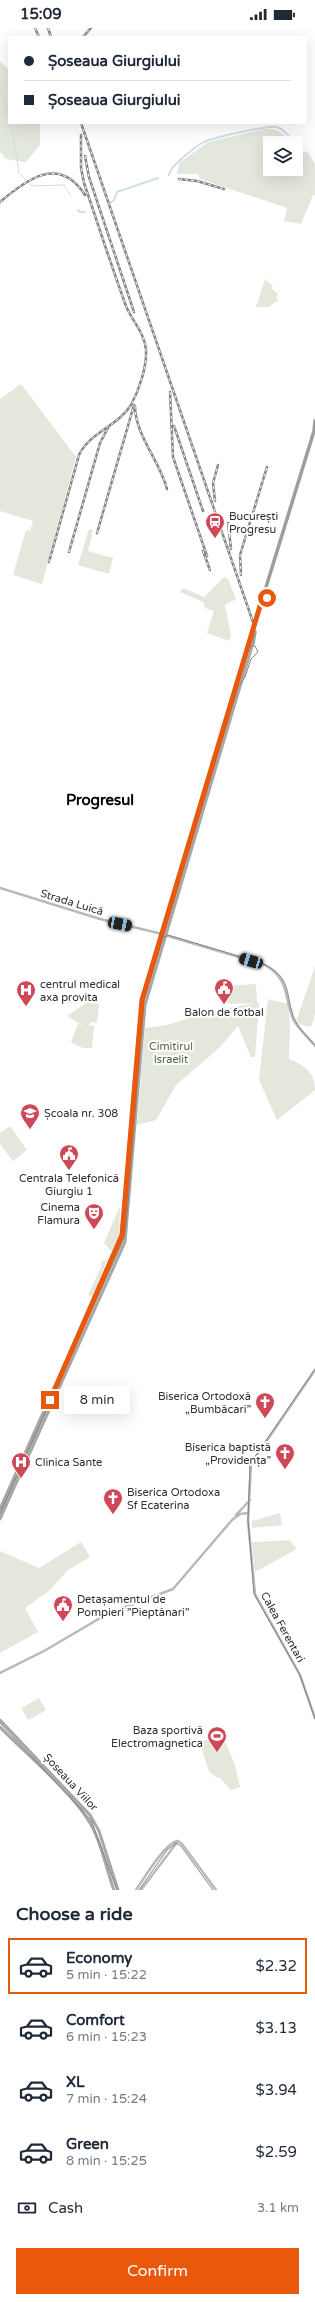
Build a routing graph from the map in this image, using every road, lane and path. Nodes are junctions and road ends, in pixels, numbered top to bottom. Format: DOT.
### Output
graph roads {
  1 [pos="315,421"];
  2 [pos="315,426"];
  3 [pos="315,435"];
  4 [pos="265,597"];
  5 [pos="251,636"];
  6 [pos="253,642"];
  7 [pos="238,686"];
  8 [pos="0,888"];
  9 [pos="163,935"];
  10 [pos="315,1046"];
  11 [pos="315,1370"];
  12 [pos="250,1500"];
  13 [pos="0,1509"];
  14 [pos="249,1512"];
  15 [pos="239,1514"];
  16 [pos="248,1518"];
  17 [pos="0,1519"];
  18 [pos="0,1673"];
  19 [pos="315,1718"];
  20 [pos="0,1720"];
  21 [pos="0,1727"];
  22 [pos="178,1841"];
  23 [pos="114,1890"];
  24 [pos="118,1890"];
  25 [pos="136,1890"];
  26 [pos="142,1890"];
  27 [pos="216,1890"];
  1 -- 2 [label="highway"];
  2 -- 4 [label="highway"];
  3 -- 4 [label="highway"];
  4 -- 5 [label="highway"];
  4 -- 6 [label="highway"];
  5 -- 7 [label="main road"];
  6 -- 7 [label="main road"];
  7 -- 9 [label="main road"];
  8 -- 9 [label="main road, Strada Luică"];
  9 -- 10 [label="main road, Strada Luică"];
  9 -- 13 [label="main road"];
  9 -- 17 [label="main road"];
  11 -- 12 [label="main road, Calea Ferentari"];
  12 -- 14 [label="main road, Calea Ferentari"];
  12 -- 15 [label="main road"];
  14 -- 15 [label="main road"];
  14 -- 16 [label="main road, Calea Ferentari"];
  15 -- 16 [label="main road"];
  15 -- 18 [label="main road"];
  16 -- 19 [label="main road, Calea Ferentari"];
  20 -- 24 [label="main road, Șoseaua Viilor"];
  21 -- 23 [label="main road, Șoseaua Viilor"];
  22 -- 25 [label="main road"];
  22 -- 26 [label="main road"];
  22 -- 27 [label="main road"];
}
